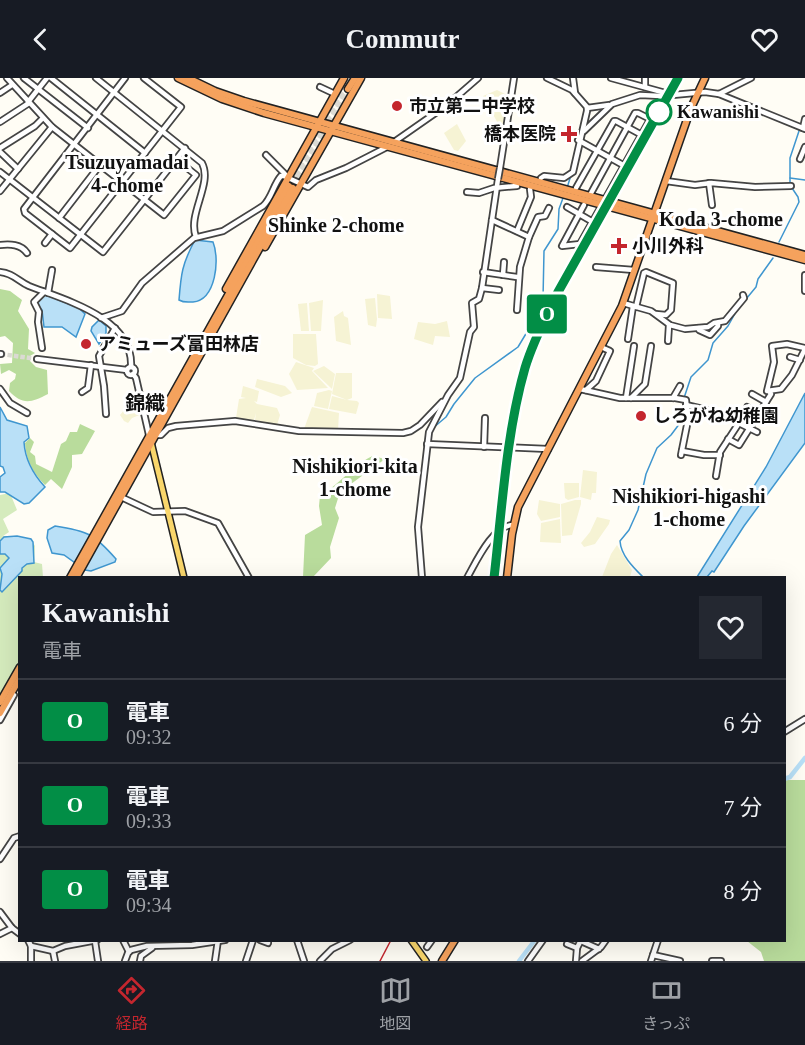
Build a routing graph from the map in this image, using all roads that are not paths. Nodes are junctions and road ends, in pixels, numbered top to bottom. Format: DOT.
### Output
graph roads {
  1 [pos="7,78"];
  2 [pos="24,78"];
  3 [pos="49,78"];
  4 [pos="96,78"];
  5 [pos="125,78"];
  6 [pos="144,78"];
  7 [pos="178,78"];
  8 [pos="188,78"];
  9 [pos="344,78"];
  10 [pos="349,78"];
  11 [pos="355,78"];
  12 [pos="361,78"];
  13 [pos="478,78"];
  14 [pos="514,78"];
  15 [pos="547,78"];
  16 [pos="573,78"];
  17 [pos="614,78"];
  18 [pos="645,78"];
  19 [pos="705,78"];
  20 [pos="751,78"];
  21 [pos="12,85"];
  22 [pos="320,87"];
  23 [pos="645,87"];
  24 [pos="38,89"];
  25 [pos="0,93"];
  26 [pos="115,93"];
  27 [pos="335,94"];
  28 [pos="575,94"];
  29 [pos="663,94"];
  30 [pos="696,94"];
  31 [pos="719,94"];
  32 [pos="29,103"];
  33 [pos="612,104"];
  34 [pos="587,108"];
  35 [pos="97,116"];
  36 [pos="43,118"];
  37 [pos="648,118"];
  38 [pos="805,118"];
  39 [pos="0,122"];
  40 [pos="319,124"];
  41 [pos="52,127"];
  42 [pos="627,127"];
  43 [pos="88,128"];
  44 [pos="332,128"];
  45 [pos="803,128"];
  46 [pos="162,130"];
  47 [pos="582,133"];
  48 [pos="640,134"];
  49 [pos="578,140"];
  50 [pos="394,142"];
  51 [pos="75,145"];
  52 [pos="388,146"];
  53 [pos="805,147"];
  54 [pos="185,148"];
  55 [pos="0,150"];
  56 [pos="596,150"];
  57 [pos="404,151"];
  58 [pos="145,153"];
  59 [pos="266,155"];
  60 [pos="610,158"];
  61 [pos="176,159"];
  62 [pos="800,159"];
  63 [pos="100,165"];
  64 [pos="623,165"];
  65 [pos="500,167"];
  66 [pos="18,169"];
  67 [pos="0,172"];
  68 [pos="286,177"];
  69 [pos="540,178"];
  70 [pos="10,180"];
  71 [pos="498,180"];
  72 [pos="666,181"];
  73 [pos="122,182"];
  74 [pos="709,183"];
  75 [pos="301,184"];
  76 [pos="517,186"];
  77 [pos="791,186"];
  78 [pos="497,188"];
  79 [pos="576,188"];
  80 [pos="530,189"];
  81 [pos="0,191"];
  82 [pos="467,192"];
  83 [pos="590,195"];
  84 [pos="33,198"];
  85 [pos="144,200"];
  86 [pos="584,205"];
  87 [pos="602,205"];
  88 [pos="712,205"];
  89 [pos="567,207"];
  90 [pos="549,208"];
  91 [pos="579,214"];
  92 [pos="524,215"];
  93 [pos="545,216"];
  94 [pos="653,216"];
  95 [pos="59,218"];
  96 [pos="492,220"];
  97 [pos="553,220"];
  98 [pos="537,221"];
  99 [pos="593,222"];
  100 [pos="517,231"];
  101 [pos="52,234"];
  102 [pos="81,235"];
  103 [pos="196,237"];
  104 [pos="529,237"];
  105 [pos="45,243"];
  106 [pos="0,245"];
  107 [pos="27,252"];
  108 [pos="805,255"];
  109 [pos="805,260"];
  110 [pos="504,262"];
  111 [pos="596,267"];
  112 [pos="52,270"];
  113 [pos="634,270"];
  114 [pos="0,272"];
  115 [pos="483,272"];
  116 [pos="503,275"];
  117 [pos="805,275"];
  118 [pos="518,277"];
  119 [pos="482,288"];
  120 [pos="499,290"];
  121 [pos="805,291"];
  122 [pos="46,292"];
  123 [pos="743,295"];
  124 [pos="623,303"];
  125 [pos="635,307"];
  126 [pos="225,310"];
  127 [pos="517,310"];
  128 [pos="654,313"];
  129 [pos="215,317"];
  130 [pos="102,318"];
  131 [pos="669,325"];
  132 [pos="115,328"];
  133 [pos="628,339"];
  134 [pos="668,341"];
  135 [pos="634,346"];
  136 [pos="651,346"];
  137 [pos="602,347"];
  138 [pos="42,348"];
  139 [pos="805,348"];
  140 [pos="790,357"];
  141 [pos="37,359"];
  142 [pos="800,360"];
  143 [pos="91,365"];
  144 [pos="100,366"];
  145 [pos="129,369"];
  146 [pos="680,386"];
  147 [pos="0,389"];
  148 [pos="583,389"];
  149 [pos="769,391"];
  150 [pos="82,392"];
  151 [pos="752,394"];
  152 [pos="447,398"];
  153 [pos="628,398"];
  154 [pos="673,398"];
  155 [pos="685,401"];
  156 [pos="766,402"];
  157 [pos="747,407"];
  158 [pos="27,413"];
  159 [pos="106,414"];
  160 [pos="759,414"];
  161 [pos="485,418"];
  162 [pos="739,423"];
  163 [pos="751,429"];
  164 [pos="757,432"];
  165 [pos="152,435"];
  166 [pos="729,439"];
  167 [pos="151,443"];
  168 [pos="427,444"];
  169 [pos="484,447"];
  170 [pos="548,449"];
  171 [pos="720,454"];
  172 [pos="716,476"];
  173 [pos="121,496"];
  174 [pos="168,512"];
  175 [pos="514,525"];
  176 [pos="96,536"];
  177 [pos="78,568"];
  178 [pos="72,576"];
  179 [pos="76,576"];
  180 [pos="184,576"];
  181 [pos="248,576"];
  182 [pos="423,576"];
  183 [pos="468,576"];
  184 [pos="507,576"];
  185 [pos="18,674"];
  186 [pos="18,681"];
  187 [pos="11,693"];
  188 [pos="0,702"];
  189 [pos="0,713"];
  190 [pos="805,719"];
  191 [pos="0,720"];
  192 [pos="786,731"];
  193 [pos="18,837"];
  194 [pos="0,859"];
  195 [pos="0,912"];
  196 [pos="12,928"];
  197 [pos="18,932"];
  198 [pos="0,934"];
  199 [pos="29,942"];
  200 [pos="59,942"];
  201 [pos="90,942"];
  202 [pos="96,942"];
  203 [pos="124,942"];
  204 [pos="212,942"];
  205 [pos="218,942"];
  206 [pos="252,942"];
  207 [pos="298,942"];
  208 [pos="346,942"];
  209 [pos="412,942"];
  210 [pos="433,942"];
  211 [pos="454,942"];
  212 [pos="542,942"];
  213 [pos="580,942"];
  214 [pos="583,942"];
  215 [pos="604,942"];
  216 [pos="657,942"];
  217 [pos="567,944"];
  218 [pos="31,946"];
  219 [pos="153,946"];
  220 [pos="428,947"];
  221 [pos="60,948"];
  222 [pos="577,948"];
  223 [pos="599,949"];
  224 [pos="53,951"];
  225 [pos="129,952"];
  226 [pos="652,958"];
  227 [pos="31,961"];
  228 [pos="55,961"];
  229 [pos="98,961"];
  230 [pos="125,961"];
  231 [pos="140,961"];
  232 [pos="215,961"];
  233 [pos="246,961"];
  234 [pos="304,961"];
  235 [pos="320,961"];
  236 [pos="426,961"];
  237 [pos="442,961"];
  238 [pos="528,961"];
  239 [pos="576,961"];
  240 [pos="582,961"];
  241 [pos="680,961"];
  242 [pos="712,961"];
  243 [pos="721,961"];
  1 -- 21 [label="street"];
  2 -- 24 [label="street"];
  3 -- 24 [label="street"];
  3 -- 35 [label="street"];
  4 -- 26 [label="street"];
  5 -- 26 [label="street"];
  6 -- 46 [label="street"];
  7 -- 40 [label="highway"];
  8 -- 40 [label="highway"];
  9 -- 27 [label="highway"];
  10 -- 11 [label="highway"];
  12 -- 44 [label="highway"];
  13 -- 50 [label="street"];
  14 -- 65 [label="street"];
  15 -- 28 [label="street"];
  16 -- 28 [label="street"];
  17 -- 23 [label="street"];
  18 -- 23 [label="street"];
  19 -- 30 [label="highway"];
  20 -- 31 [label="street"];
  21 -- 25 [label="street"];
  21 -- 32 [label="street"];
  22 -- 27 [label="street"];
  23 -- 29 [label="street"];
  24 -- 32 [label="street"];
  24 -- 43 [label="street"];
  26 -- 35 [label="street"];
  26 -- 46 [label="street"];
  27 -- 40 [label="highway"];
  28 -- 34 [label="street"];
  29 -- 30 [label="street"];
  29 -- 33 [label="street"];
  29 -- 37 [label="street"];
  30 -- 31 [label="street"];
  30 -- 72 [label="highway"];
  31 -- 45 [label="street"];
  32 -- 36 [label="street"];
  32 -- 39 [label="street"];
  33 -- 34 [label="street"];
  33 -- 47 [label="street"];
  34 -- 47 [label="street"];
  35 -- 43 [label="street"];
  35 -- 58 [label="street"];
  36 -- 41 [label="street"];
  36 -- 55 [label="street"];
  37 -- 42 [label="street"];
  37 -- 48 [label="street"];
  38 -- 45 [label="street"];
  40 -- 44 [label="highway"];
  40 -- 68 [label="highway"];
  41 -- 51 [label="street"];
  41 -- 66 [label="street"];
  42 -- 48 [label="street"];
  42 -- 56 [label="street"];
  42 -- 60 [label="street"];
  43 -- 51 [label="street"];
  44 -- 50 [label="highway"];
  44 -- 52 [label="highway"];
  44 -- 75 [label="highway"];
  46 -- 54 [label="street"];
  46 -- 58 [label="street"];
  47 -- 49 [label="street"];
  48 -- 64 [label="street"];
  49 -- 56 [label="street"];
  49 -- 69 [label="street"];
  50 -- 52 [label="street"];
  50 -- 65 [label="highway"];
  50 -- 83 [label="highway"];
  51 -- 63 [label="street"];
  51 -- 84 [label="street"];
  52 -- 57 [label="highway"];
  52 -- 75 [label="street"];
  53 -- 62 [label="street"];
  54 -- 61 [label="street"];
  54 -- 103 [label="street"];
  55 -- 66 [label="street"];
  56 -- 60 [label="street"];
  56 -- 79 [label="street"];
  57 -- 71 [label="highway"];
  57 -- 87 [label="highway"];
  58 -- 73 [label="street"];
  59 -- 68 [label="street"];
  60 -- 64 [label="street"];
  60 -- 83 [label="street"];
  61 -- 85 [label="street"];
  61 -- 85 [label="street"];
  63 -- 73 [label="street"];
  63 -- 95 [label="street"];
  64 -- 87 [label="street"];
  65 -- 69 [label="highway"];
  65 -- 71 [label="street, bridge"];
  66 -- 70 [label="street"];
  67 -- 70 [label="street"];
  68 -- 75 [label="street"];
  68 -- 103 [label="street"];
  68 -- 129 [label="highway"];
  69 -- 79 [label="highway"];
  70 -- 81 [label="street"];
  70 -- 84 [label="street"];
  71 -- 76 [label="highway"];
  71 -- 78 [label="street"];
  72 -- 74 [label="street"];
  72 -- 94 [label="highway"];
  73 -- 85 [label="street"];
  73 -- 102 [label="street"];
  74 -- 77 [label="street"];
  74 -- 88 [label="street"];
  75 -- 126 [label="highway"];
  76 -- 78 [label="street"];
  76 -- 80 [label="highway"];
  78 -- 82 [label="street"];
  78 -- 96 [label="street"];
  79 -- 83 [label="highway"];
  80 -- 86 [label="highway"];
  80 -- 92 [label="street"];
  83 -- 87 [label="highway"];
  84 -- 95 [label="street"];
  84 -- 101 [label="street"];
  85 -- 102 [label="street"];
  86 -- 87 [label="highway"];
  86 -- 91 [label="street"];
  87 -- 94 [label="highway"];
  87 -- 94 [label="highway"];
  87 -- 99 [label="street"];
  89 -- 91 [label="street"];
  90 -- 93 [label="street"];
  91 -- 99 [label="street"];
  91 -- 99 [label="street"];
  92 -- 98 [label="street"];
  92 -- 100 [label="street"];
  93 -- 97 [label="street"];
  93 -- 98 [label="street"];
  94 -- 108 [label="highway"];
  94 -- 109 [label="highway"];
  94 -- 113 [label="highway"];
  95 -- 102 [label="street"];
  96 -- 100 [label="street"];
  96 -- 115 [label="street"];
  98 -- 104 [label="street"];
  100 -- 104 [label="street"];
  101 -- 102 [label="street"];
  101 -- 105 [label="street"];
  103 -- 130 [label="street"];
  104 -- 118 [label="street"];
  106 -- 107 [label="street"];
  110 -- 116 [label="street"];
  111 -- 113 [label="street"];
  112 -- 122 [label="street"];
  113 -- 124 [label="highway"];
  114 -- 122 [label="street"];
  115 -- 116 [label="street"];
  115 -- 119 [label="street"];
  116 -- 118 [label="street"];
  117 -- 121 [label="street"];
  118 -- 127 [label="street"];
  119 -- 120 [label="street"];
  119 -- 152 [label="street"];
  122 -- 130 [label="street"];
  122 -- 138 [label="street"];
  123 -- 131 [label="street"];
  124 -- 125 [label="street"];
  124 -- 137 [label="highway"];
  125 -- 128 [label="street"];
  125 -- 128 [label="street"];
  125 -- 133 [label="street"];
  126 -- 129 [label="highway"];
  126 -- 165 [label="highway"];
  128 -- 131 [label="street"];
  129 -- 165 [label="highway"];
  130 -- 132 [label="street"];
  131 -- 134 [label="street"];
  132 -- 144 [label="street"];
  132 -- 145 [label="street"];
  135 -- 153 [label="street"];
  136 -- 153 [label="street"];
  137 -- 148 [label="highway"];
  137 -- 148 [label="street"];
  139 -- 142 [label="street"];
  139 -- 149 [label="street"];
  140 -- 142 [label="street"];
  141 -- 143 [label="street"];
  142 -- 149 [label="street"];
  143 -- 144 [label="street"];
  143 -- 150 [label="street"];
  144 -- 145 [label="street"];
  144 -- 159 [label="street"];
  145 -- 165 [label="street"];
  146 -- 154 [label="street"];
  147 -- 158 [label="street"];
  148 -- 153 [label="street"];
  148 -- 170 [label="highway"];
  149 -- 156 [label="street"];
  151 -- 156 [label="street"];
  152 -- 165 [label="street"];
  152 -- 168 [label="street"];
  153 -- 154 [label="street"];
  154 -- 155 [label="street"];
  155 -- 162 [label="street"];
  155 -- 171 [label="street"];
  156 -- 160 [label="street"];
  157 -- 160 [label="street"];
  160 -- 163 [label="street"];
  161 -- 169 [label="street"];
  162 -- 163 [label="street"];
  162 -- 166 [label="street"];
  163 -- 164 [label="street"];
  163 -- 166 [label="street"];
  165 -- 167 [label="highway"];
  165 -- 176 [label="highway"];
  166 -- 171 [label="street"];
  167 -- 173 [label="highway"];
  167 -- 174 [label="main road"];
  168 -- 169 [label="street"];
  168 -- 182 [label="street"];
  169 -- 170 [label="street"];
  170 -- 175 [label="highway"];
  171 -- 172 [label="street"];
  173 -- 174 [label="street"];
  173 -- 176 [label="highway"];
  174 -- 180 [label="main road"];
  174 -- 181 [label="street"];
  175 -- 183 [label="street"];
  175 -- 184 [label="highway"];
  176 -- 177 [label="highway"];
  177 -- 178 [label="highway"];
  177 -- 179 [label="highway"];
  185 -- 187 [label="highway"];
  186 -- 187 [label="highway"];
  187 -- 188 [label="highway"];
  187 -- 189 [label="highway"];
  187 -- 191 [label="street"];
  190 -- 192 [label="street"];
  193 -- 194 [label="street"];
  195 -- 196 [label="street"];
  196 -- 197 [label="street"];
  196 -- 198 [label="street"];
  199 -- 218 [label="street"];
  200 -- 221 [label="street"];
  201 -- 221 [label="street"];
  202 -- 229 [label="street"];
  203 -- 225 [label="street"];
  204 -- 219 [label="street"];
  205 -- 232 [label="street"];
  206 -- 233 [label="street"];
  207 -- 234 [label="street"];
  208 -- 235 [label="street"];
  209 -- 236 [label="main road"];
  210 -- 220 [label="street"];
  211 -- 237 [label="highway"];
  212 -- 238 [label="street"];
  213 -- 222 [label="street"];
  214 -- 223 [label="street"];
  215 -- 223 [label="street"];
  216 -- 226 [label="street"];
  217 -- 222 [label="street"];
  218 -- 224 [label="street"];
  218 -- 227 [label="street"];
  219 -- 225 [label="street"];
  219 -- 231 [label="street"];
  221 -- 224 [label="street"];
  222 -- 239 [label="street"];
  223 -- 240 [label="street"];
  224 -- 228 [label="street"];
  225 -- 230 [label="street"];
  226 -- 241 [label="street"];
  242 -- 243 [label="street"];
}
